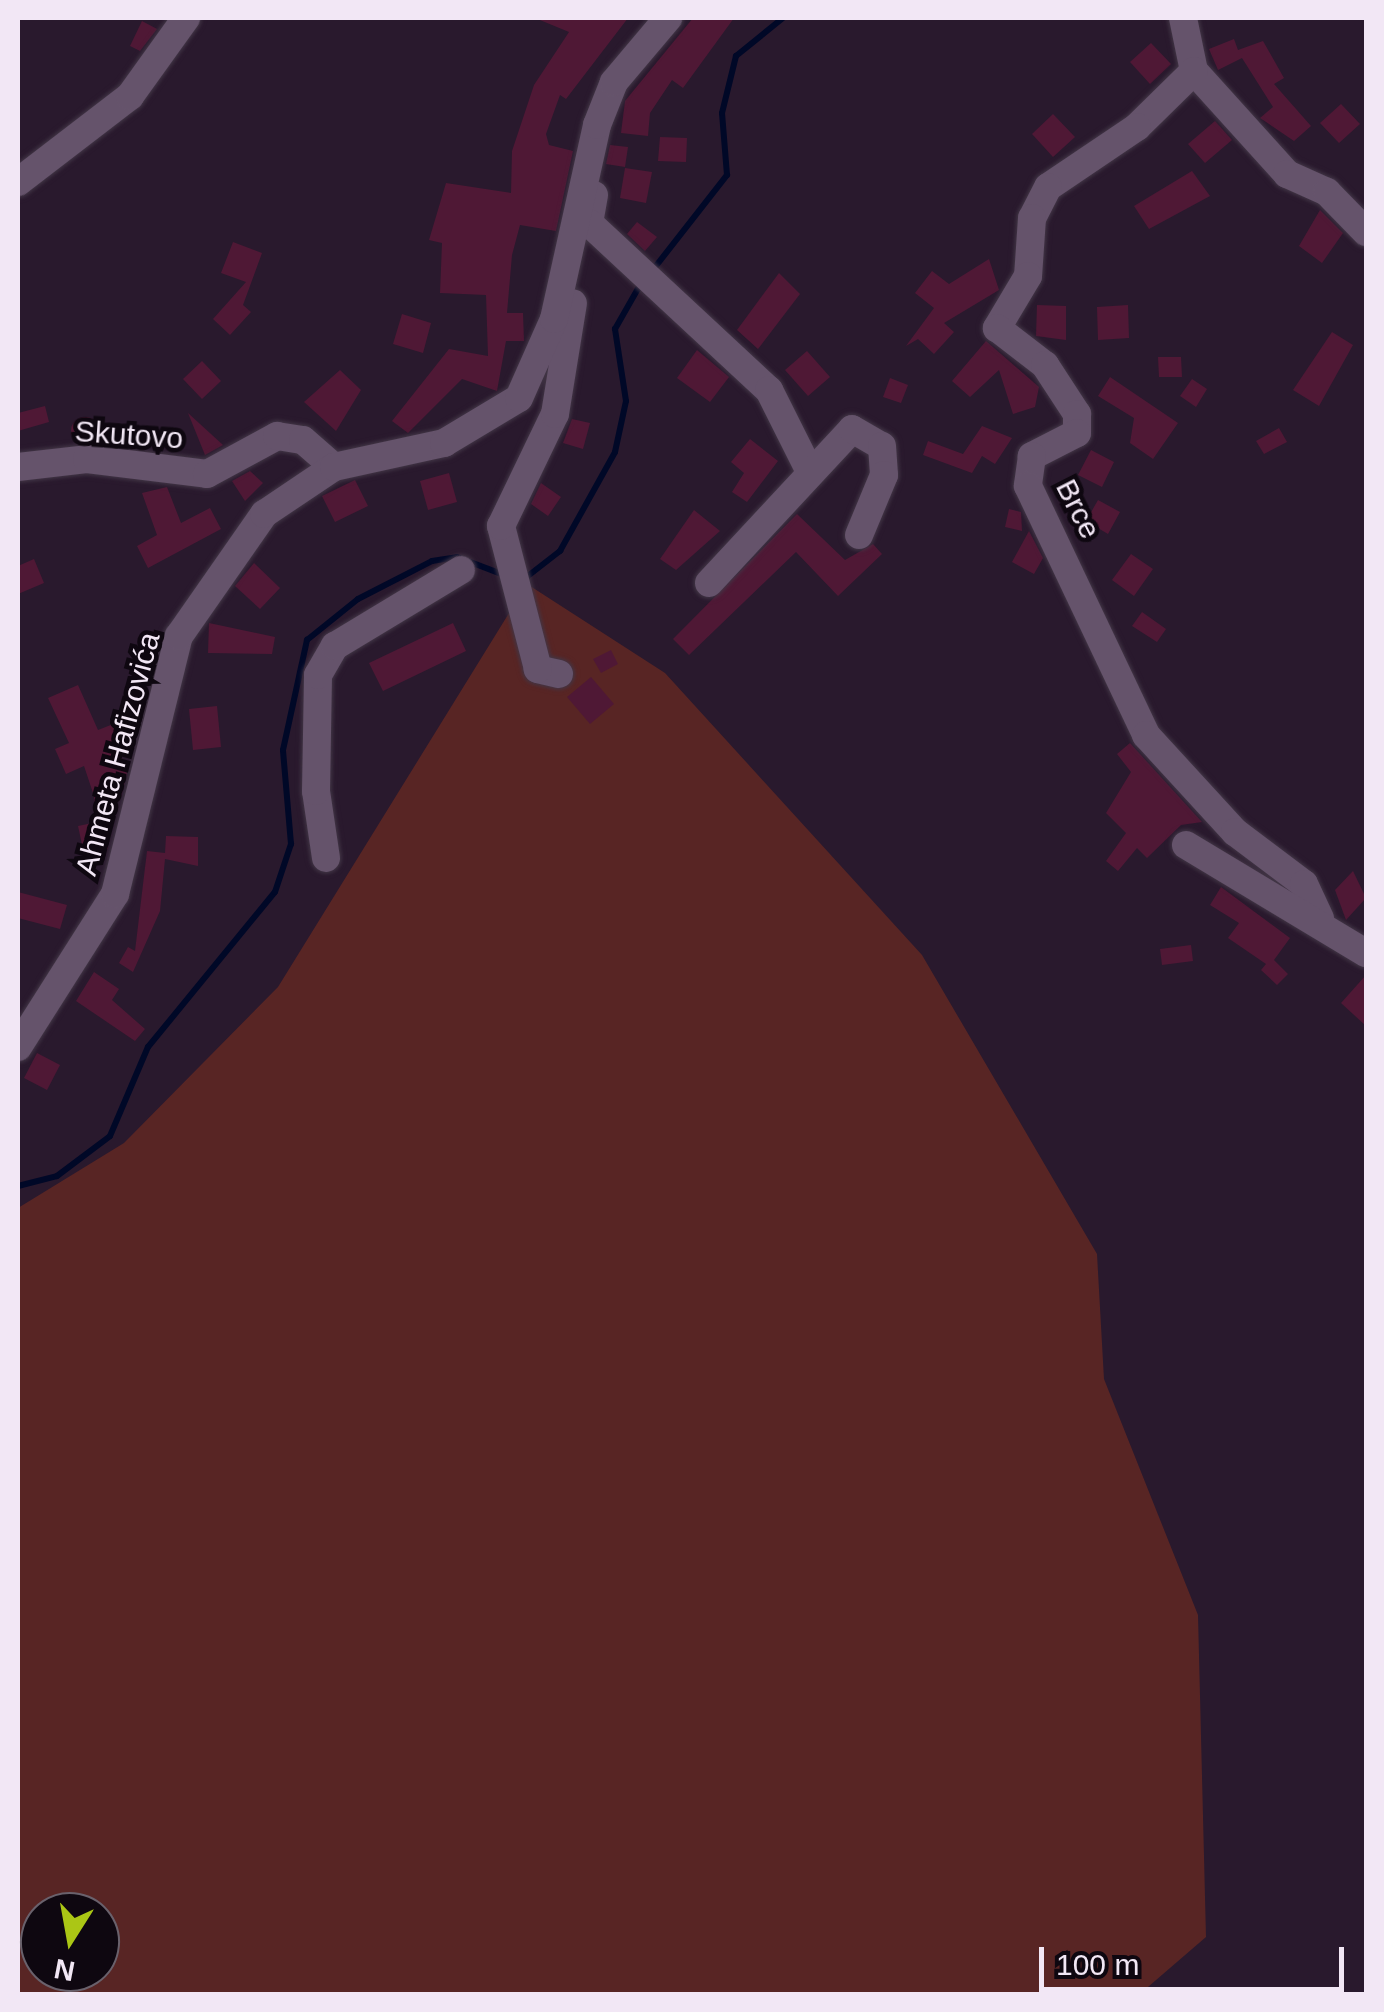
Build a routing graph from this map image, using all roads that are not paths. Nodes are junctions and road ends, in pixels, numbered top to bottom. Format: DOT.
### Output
graph roads {
  1 [pos="186,18"];
  2 [pos="668,18"];
  3 [pos="1183,18"];
  4 [pos="1194,71"];
  5 [pos="591,150"];
  6 [pos="18,182"];
  7 [pos="589,223"];
  8 [pos="1366,232"];
  9 [pos="18,467"];
  10 [pos="334,467"];
  11 [pos="809,470"];
  12 [pos="859,535"];
  13 [pos="461,570"];
  14 [pos="708,583"];
  15 [pos="559,674"];
  16 [pos="1186,845"];
  17 [pos="326,858"];
  18 [pos="1320,918"];
  19 [pos="1366,953"];
  20 [pos="18,1048"];
  1 -- 6 [label="street"];
  2 -- 5 [label="street, Ahmeta Hafizovića"];
  3 -- 4 [label="street"];
  4 -- 8 [label="street"];
  4 -- 18 [label="street, Brce"];
  5 -- 7 [label="street"];
  5 -- 10 [label="street, Ahmeta Hafizovića"];
  7 -- 11 [label="street"];
  7 -- 15 [label="street"];
  9 -- 10 [label="street, Skutovo"];
  10 -- 20 [label="street, Ahmeta Hafizovića"];
  11 -- 12 [label="street"];
  11 -- 14 [label="street"];
  13 -- 17 [label="street"];
  16 -- 18 [label="street, Brce"];
  18 -- 19 [label="street, Brce"];
}
